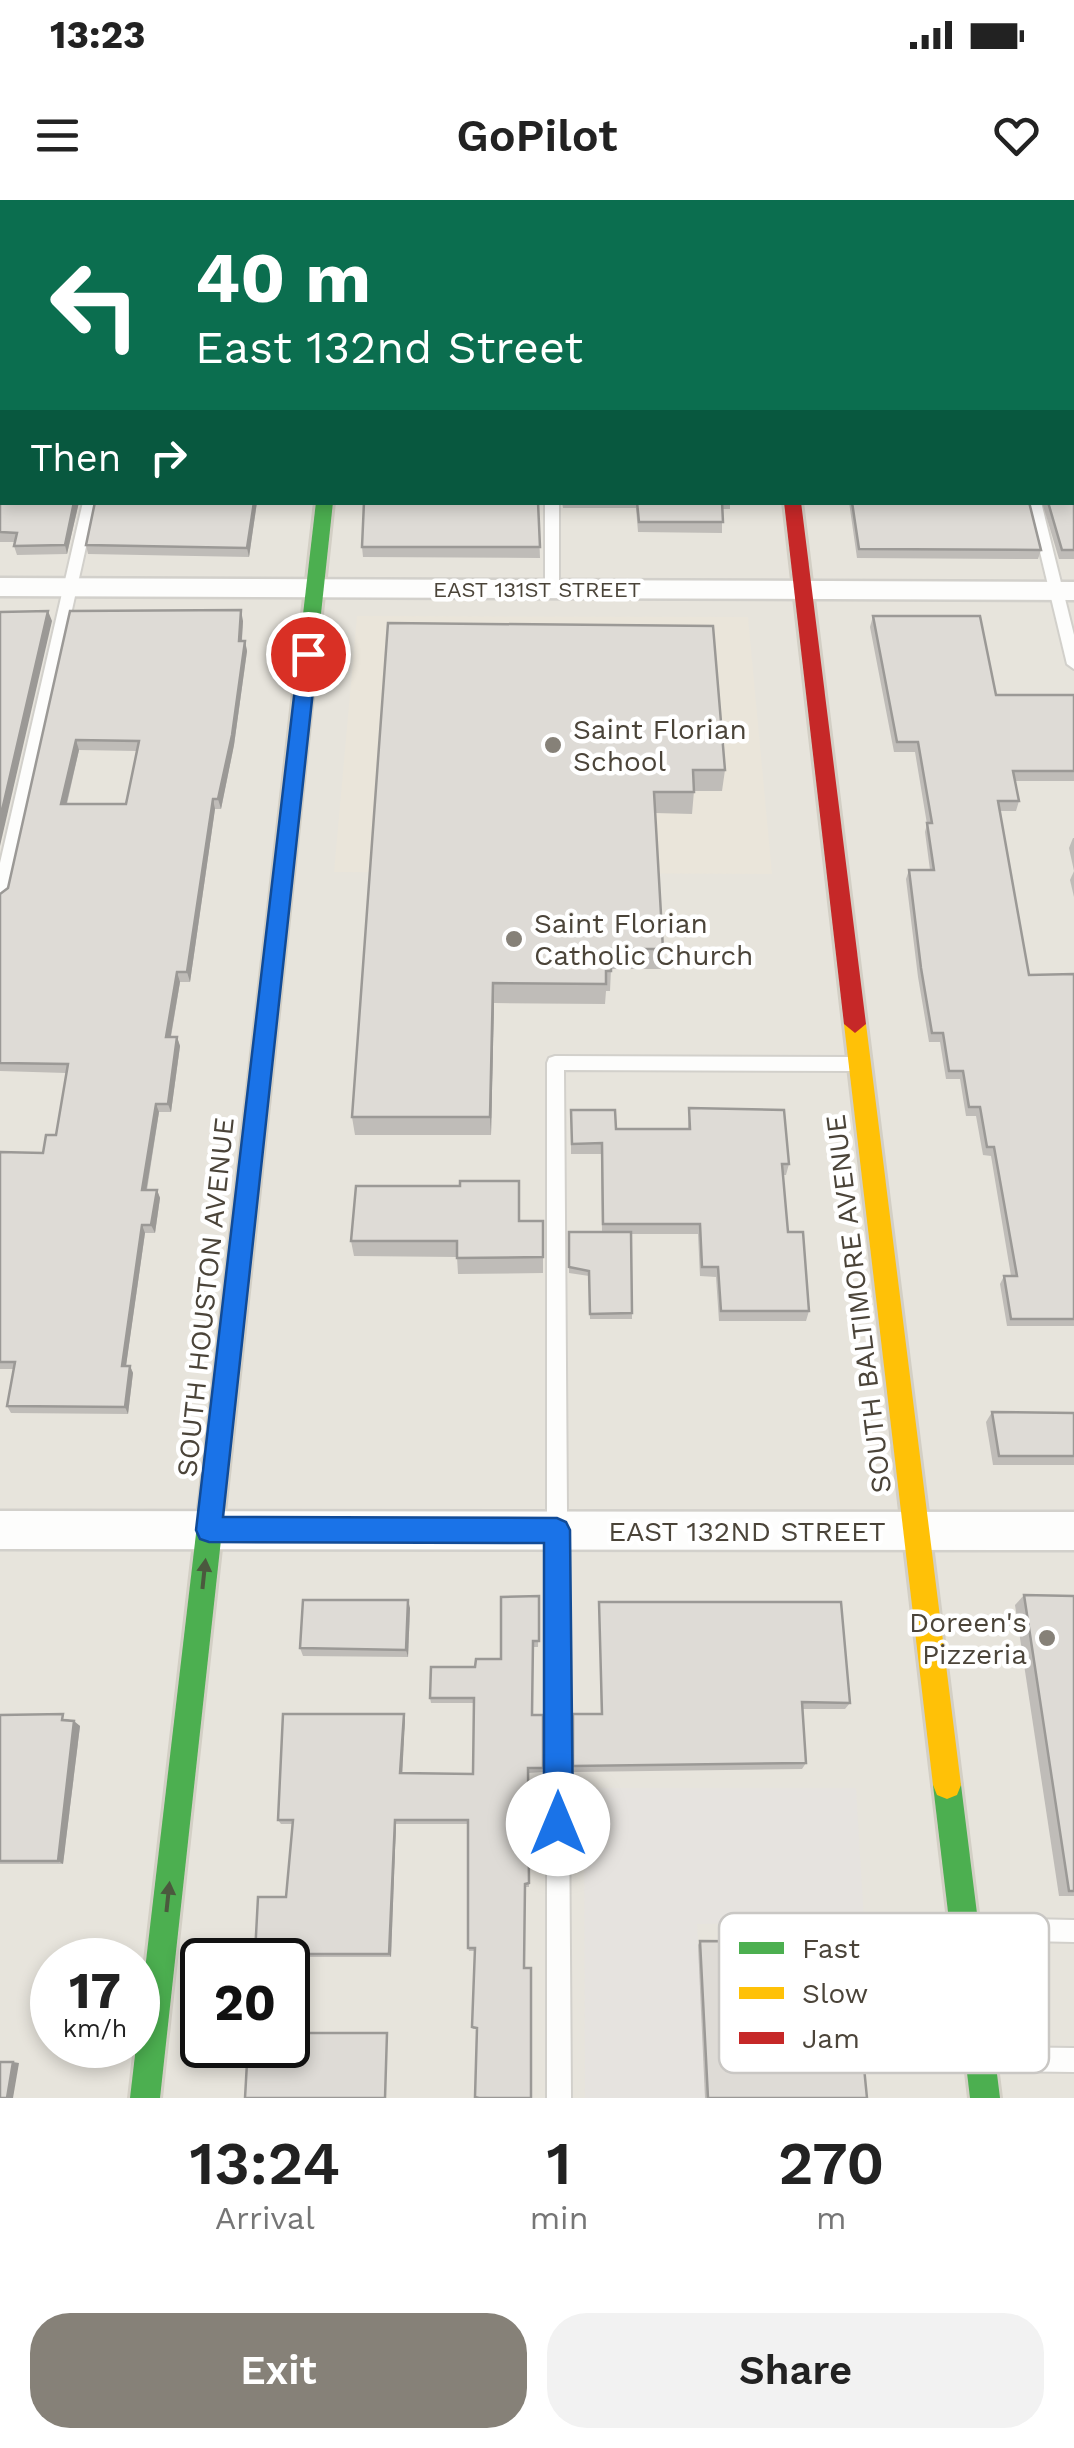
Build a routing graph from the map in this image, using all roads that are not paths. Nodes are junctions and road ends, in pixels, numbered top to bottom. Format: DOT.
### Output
graph roads {
  1 [pos="89,505"];
  2 [pos="325,505"];
  3 [pos="552,505"];
  4 [pos="792,505"];
  5 [pos="1035,505"];
  6 [pos="0,587"];
  7 [pos="70,588"];
  8 [pos="315,588"];
  9 [pos="552,589"];
  10 [pos="802,590"];
  11 [pos="1065,591"];
  12 [pos="1074,664"];
  13 [pos="0,897"];
  14 [pos="859,1064"];
  15 [pos="0,1530"];
  16 [pos="209,1530"];
  17 [pos="557,1530"];
  18 [pos="915,1530"];
  19 [pos="1074,1531"];
  20 [pos="962,1913"];
  21 [pos="1049,1930"];
  22 [pos="1074,1930"];
  23 [pos="1049,2060"];
  24 [pos="1074,2060"];
  25 [pos="981,2073"];
  26 [pos="145,2098"];
  27 [pos="559,2098"];
  28 [pos="984,2098"];
  1 -- 7 [label="lane"];
  2 -- 8 [label="street, SOUTH HOUSTON AVENUE"];
  3 -- 9 [label="lane"];
  4 -- 10 [label="street, SOUTH BALTIMORE AVENUE"];
  5 -- 11 [label="lane"];
  6 -- 7 [label="street, EAST 131ST STREET"];
  7 -- 8 [label="street, EAST 131ST STREET"];
  7 -- 13 [label="lane"];
  8 -- 9 [label="street, EAST 131ST STREET"];
  8 -- 16 [label="street, SOUTH HOUSTON AVENUE"];
  9 -- 10 [label="street, EAST 131ST STREET"];
  10 -- 11 [label="street, EAST 131ST STREET"];
  10 -- 14 [label="street, SOUTH BALTIMORE AVENUE"];
  11 -- 12 [label="lane"];
  14 -- 17 [label="lane"];
  14 -- 18 [label="street, SOUTH BALTIMORE AVENUE"];
  15 -- 16 [label="street, EAST 132ND STREET"];
  16 -- 17 [label="street, EAST 132ND STREET"];
  26 -- 16 [label="street, SOUTH HOUSTON AVENUE, one-way"];
  17 -- 18 [label="street, EAST 132ND STREET"];
  17 -- 27 [label="lane"];
  18 -- 19 [label="street, EAST 132ND STREET"];
  18 -- 20 [label="street, SOUTH BALTIMORE AVENUE"];
  21 -- 22 [label="lane"];
  23 -- 24 [label="lane"];
  25 -- 28 [label="street, SOUTH BALTIMORE AVENUE"];
}
